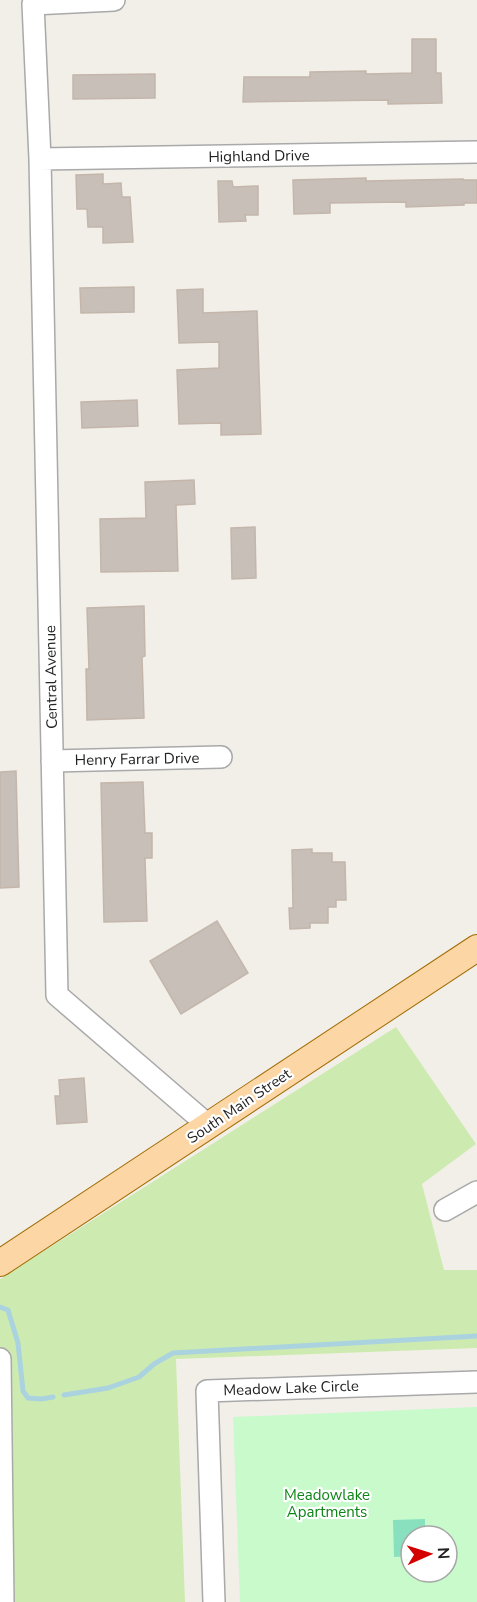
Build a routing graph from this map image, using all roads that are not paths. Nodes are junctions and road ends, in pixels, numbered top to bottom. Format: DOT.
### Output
graph roads {
  1 [pos="114,0"];
  2 [pos="477,152"];
  3 [pos="40,159"];
  4 [pos="221,757"];
  5 [pos="52,761"];
  6 [pos="477,949"];
  7 [pos="209,1126"];
  8 [pos="477,1192"];
  9 [pos="445,1210"];
  10 [pos="0,1263"];
  11 [pos="0,1359"];
  12 [pos="477,1382"];
  13 [pos="3,1602"];
  14 [pos="214,1602"];
  1 -- 3 [label="street, Central Avenue"];
  2 -- 3 [label="street, Highland Drive"];
  3 -- 5 [label="street, Central Avenue"];
  4 -- 5 [label="street, Henry Farrar Drive"];
  5 -- 7 [label="street, Central Avenue"];
  6 -- 7 [label="main road, South Main Street"];
  7 -- 10 [label="main road, South Main Street"];
  8 -- 9 [label="street"];
  11 -- 13 [label="street"];
  12 -- 14 [label="street, Meadow Lake Circle"];
}
